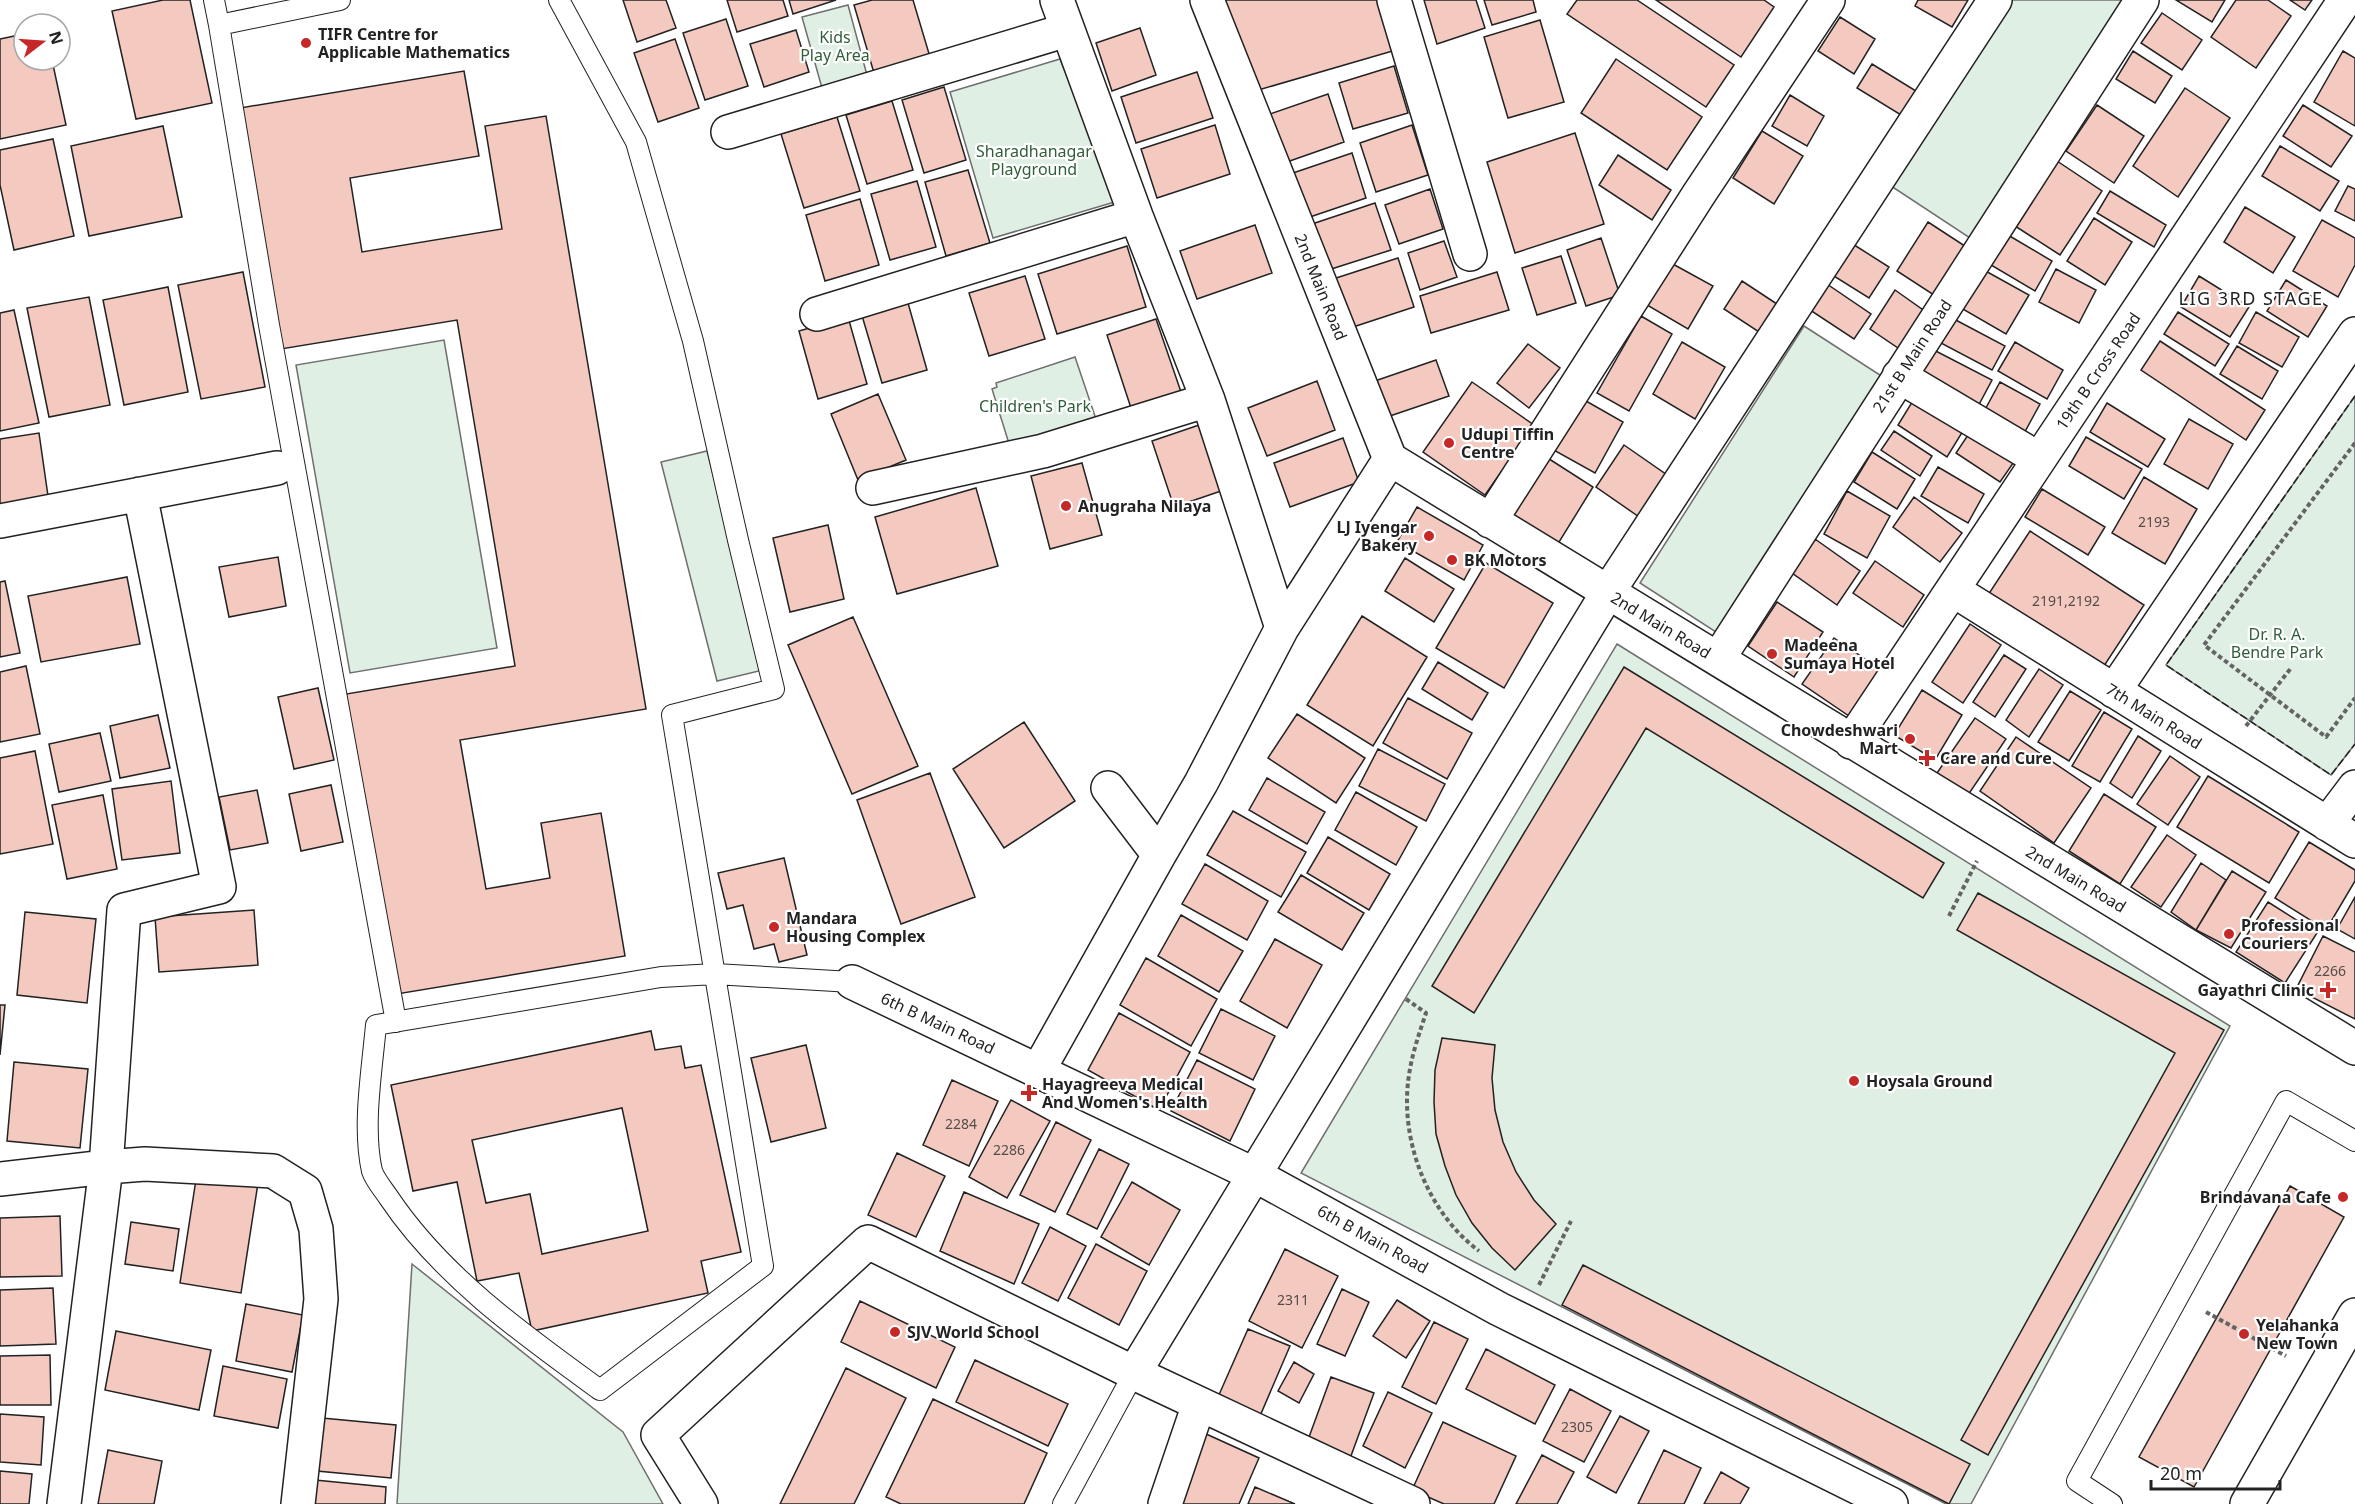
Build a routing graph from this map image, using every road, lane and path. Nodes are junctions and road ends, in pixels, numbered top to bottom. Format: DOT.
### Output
graph roads {
  1 [pos="214,0"];
  2 [pos="340,0"];
  3 [pos="559,0"];
  4 [pos="1207,0"];
  5 [pos="1394,0"];
  6 [pos="1828,0"];
  7 [pos="1995,0"];
  8 [pos="2142,0"];
  9 [pos="2345,0"];
  10 [pos="1062,15"];
  11 [pos="219,26"];
  12 [pos="728,132"];
  13 [pos="1136,216"];
  14 [pos="1470,254"];
  15 [pos="817,314"];
  16 [pos="2355,334"];
  17 [pos="1899,376"];
  18 [pos="1208,400"];
  19 [pos="2355,443"];
  20 [pos="1390,459"];
  21 [pos="2039,459"];
  22 [pos="277,468"];
  23 [pos="873,488"];
  24 [pos="140,494"];
  25 [pos="0,521"];
  26 [pos="1490,521"];
  27 [pos="1953,590"];
  28 [pos="1608,592"];
  29 [pos="1282,628"];
  30 [pos="1718,659"];
  31 [pos="2290,668"];
  32 [pos="2114,691"];
  33 [pos="2270,694"];
  34 [pos="2355,698"];
  35 [pos="1851,742"];
  36 [pos="1108,788"];
  37 [pos="2355,788"];
  38 [pos="2326,824"];
  39 [pos="1994,829"];
  40 [pos="2355,841"];
  41 [pos="1159,855"];
  42 [pos="1949,916"];
  43 [pos="715,974"];
  44 [pos="852,982"];
  45 [pos="1426,1013"];
  46 [pos="396,1022"];
  47 [pos="2355,1048"];
  48 [pos="1038,1071"];
  49 [pos="2355,1142"];
  50 [pos="106,1167"];
  51 [pos="1253,1174"];
  52 [pos="0,1179"];
  53 [pos="1571,1221"];
  54 [pos="1480,1251"];
  55 [pos="2179,1298"];
  56 [pos="2355,1315"];
  57 [pos="1522,1320"];
  58 [pos="1134,1373"];
  59 [pos="2321,1376"];
  60 [pos="1187,1398"];
  61 [pos="64,1504"];
  62 [pos="298,1504"];
  63 [pos="700,1504"];
  64 [pos="1063,1504"];
  65 [pos="1166,1504"];
  66 [pos="1413,1504"];
  67 [pos="1891,1504"];
  68 [pos="2112,1504"];
  69 [pos="2247,1504"];
  1 -- 11 [label="lane"];
  2 -- 11 [label="lane"];
  3 -- 43 [label="lane"];
  4 -- 20 [label="street, 2nd Main Road"];
  5 -- 14 [label="street"];
  6 -- 26 [label="street"];
  7 -- 28 [label="street"];
  8 -- 17 [label="street, 21st B Main Road"];
  9 -- 21 [label="street, 19th B Cross Road"];
  10 -- 12 [label="street"];
  10 -- 13 [label="street"];
  11 -- 46 [label="lane"];
  13 -- 15 [label="street"];
  13 -- 18 [label="street"];
  16 -- 32 [label="street"];
  17 -- 21 [label="street"];
  17 -- 30 [label="street, 21st B Main Road"];
  18 -- 23 [label="street"];
  18 -- 29 [label="street"];
  19 -- 33 [label="path"];
  20 -- 26 [label="street, 2nd Main Road"];
  20 -- 29 [label="street"];
  21 -- 27 [label="street, 19th B Cross Road"];
  22 -- 24 [label="street"];
  24 -- 25 [label="street"];
  24 -- 50 [label="street"];
  26 -- 28 [label="street, 2nd Main Road"];
  27 -- 32 [label="street, 7th Main Road"];
  27 -- 35 [label="street, 19th B Cross Road"];
  28 -- 30 [label="street, 2nd Main Road"];
  28 -- 51 [label="street"];
  29 -- 41 [label="street"];
  30 -- 35 [label="street, 2nd Main Road"];
  31 -- 33 [label="path"];
  32 -- 38 [label="street, 7th Main Road"];
  33 -- 34 [label="path"];
  35 -- 39 [label="street, 2nd Main Road"];
  36 -- 41 [label="street"];
  37 -- 38 [label="street"];
  38 -- 40 [label="street, 7th Main Road"];
  39 -- 42 [label="path"];
  39 -- 47 [label="street, 2nd Main Road"];
  41 -- 48 [label="street"];
  43 -- 44 [label="lane"];
  43 -- 46 [label="lane"];
  43 -- 46 [label="lane"];
  44 -- 48 [label="street, 6th B Main Road"];
  45 -- 54 [label="path"];
  48 -- 51 [label="street, 6th B Main Road"];
  49 -- 55 [label="lane"];
  50 -- 52 [label="street"];
  50 -- 61 [label="street"];
  50 -- 62 [label="street"];
  51 -- 57 [label="street, 6th B Main Road"];
  51 -- 58 [label="street"];
  53 -- 57 [label="path"];
  55 -- 59 [label="path"];
  55 -- 68 [label="lane"];
  56 -- 59 [label="street"];
  57 -- 67 [label="street, 6th B Main Road"];
  58 -- 60 [label="street"];
  58 -- 63 [label="street"];
  58 -- 64 [label="lane"];
  59 -- 69 [label="street"];
  60 -- 65 [label="street"];
  60 -- 66 [label="street"];
}
